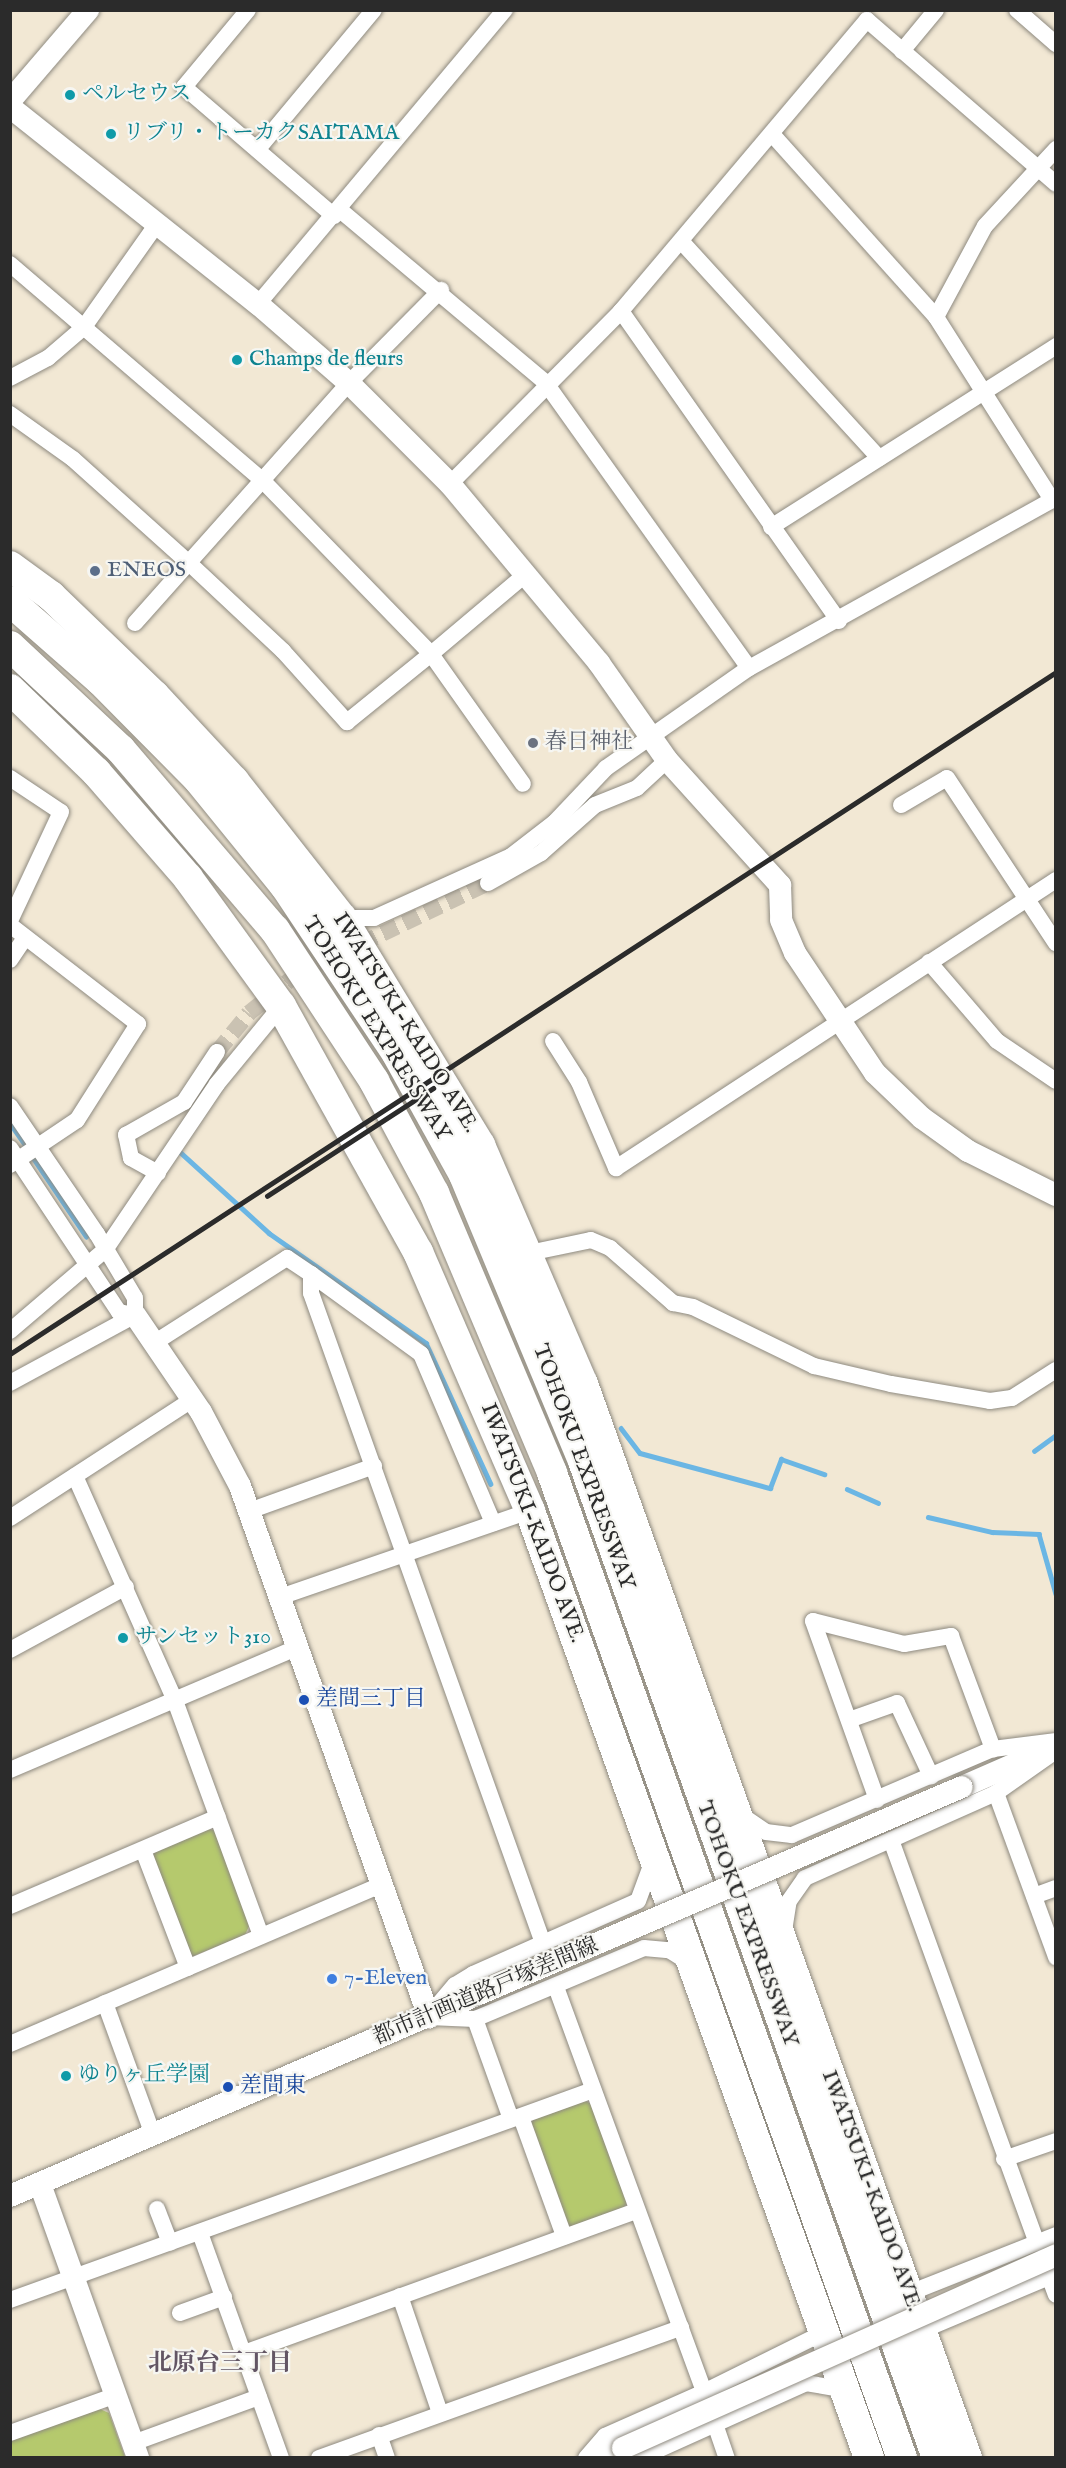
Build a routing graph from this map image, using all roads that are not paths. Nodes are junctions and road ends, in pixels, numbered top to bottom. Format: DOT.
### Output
graph roads {
  1 [pos="88,10"];
  2 [pos="248,10"];
  3 [pos="374,10"];
  4 [pos="505,10"];
  5 [pos="936,10"];
  6 [pos="1017,10"];
  7 [pos="1056,44"];
  8 [pos="902,51"];
  9 [pos="10,101"];
  10 [pos="10,107"];
  11 [pos="772,134"];
  12 [pos="258,149"];
  13 [pos="1056,149"];
  14 [pos="1037,169"];
  15 [pos="1056,184"];
  16 [pos="337,213"];
  17 [pos="157,224"];
  18 [pos="681,241"];
  19 [pos="10,264"];
  20 [pos="441,290"];
  21 [pos="258,304"];
  22 [pos="621,311"];
  23 [pos="936,317"];
  24 [pos="84,327"];
  25 [pos="1056,346"];
  26 [pos="10,378"];
  27 [pos="545,382"];
  28 [pos="349,383"];
  29 [pos="981,393"];
  30 [pos="10,414"];
  31 [pos="879,458"];
  32 [pos="264,482"];
  33 [pos="450,484"];
  34 [pos="1054,499"];
  35 [pos="771,527"];
  36 [pos="189,564"];
  37 [pos="10,566"];
  38 [pos="526,574"];
  39 [pos="10,601"];
  40 [pos="839,621"];
  41 [pos="135,623"];
  42 [pos="10,646"];
  43 [pos="431,654"];
  44 [pos="748,668"];
  45 [pos="10,689"];
  46 [pos="648,736"];
  47 [pos="667,760"];
  48 [pos="10,778"];
  49 [pos="523,784"];
  50 [pos="901,806"];
  51 [pos="1056,880"];
  52 [pos="488,883"];
  53 [pos="1025,900"];
  54 [pos="12,915"];
  55 [pos="342,918"];
  56 [pos="25,938"];
  57 [pos="1056,943"];
  58 [pos="10,960"];
  59 [pos="929,962"];
  60 [pos="282,1006"];
  61 [pos="838,1022"];
  62 [pos="553,1041"];
  63 [pos="217,1052"];
  64 [pos="1056,1081"];
  65 [pos="10,1106"];
  66 [pos="40,1145"];
  67 [pos="13,1158"];
  68 [pos="158,1173"];
  69 [pos="1056,1195"];
  70 [pos="105,1250"];
  71 [pos="529,1253"];
  72 [pos="89,1268"];
  73 [pos="311,1274"];
  74 [pos="135,1315"];
  75 [pos="10,1331"];
  76 [pos="154,1343"];
  77 [pos="1056,1370"];
  78 [pos="10,1383"];
  79 [pos="192,1399"];
  80 [pos="374,1466"];
  81 [pos="75,1476"];
  82 [pos="249,1511"];
  83 [pos="530,1511"];
  84 [pos="10,1518"];
  85 [pos="493,1523"];
  86 [pos="405,1553"];
  87 [pos="126,1587"];
  88 [pos="280,1597"];
  89 [pos="298,1647"];
  90 [pos="10,1650"];
  91 [pos="174,1698"];
  92 [pos="849,1720"];
  93 [pos="1056,1741"];
  94 [pos="1056,1746"];
  95 [pos="993,1749"];
  96 [pos="1056,1751"];
  97 [pos="10,1770"];
  98 [pos="931,1776"];
  99 [pos="993,1784"];
  100 [pos="877,1800"];
  101 [pos="734,1808"];
  102 [pos="218,1817"];
  103 [pos="891,1840"];
  104 [pos="652,1848"];
  105 [pos="143,1850"];
  106 [pos="381,1885"];
  107 [pos="1056,1888"];
  108 [pos="1034,1896"];
  109 [pos="10,1906"];
  110 [pos="261,1936"];
  111 [pos="543,1943"];
  112 [pos="785,1952"];
  113 [pos="1056,1957"];
  114 [pos="188,1968"];
  115 [pos="696,1969"];
  116 [pos="556,1987"];
  117 [pos="105,2003"];
  118 [pos="429,2017"];
  119 [pos="475,2019"];
  120 [pos="10,2044"];
  121 [pos="593,2090"];
  122 [pos="516,2118"];
  123 [pos="153,2135"];
  124 [pos="1056,2141"];
  125 [pos="1004,2159"];
  126 [pos="40,2184"];
  127 [pos="10,2196"];
  128 [pos="157,2209"];
  129 [pos="636,2211"];
  130 [pos="200,2233"];
  131 [pos="1056,2235"];
  132 [pos="564,2236"];
  133 [pos="170,2243"];
  134 [pos="1049,2262"];
  135 [pos="74,2278"];
  136 [pos="908,2294"];
  137 [pos="1056,2295"];
  138 [pos="400,2296"];
  139 [pos="224,2297"];
  140 [pos="10,2300"];
  141 [pos="180,2313"];
  142 [pos="681,2328"];
  143 [pos="921,2331"];
  144 [pos="823,2333"];
  145 [pos="244,2353"];
  146 [pos="845,2390"];
  147 [pos="704,2392"];
  148 [pos="116,2396"];
  149 [pos="259,2397"];
  150 [pos="441,2413"];
  151 [pos="715,2424"];
  152 [pos="10,2433"];
  153 [pos="379,2435"];
  154 [pos="136,2450"];
  155 [pos="632,2453"];
  156 [pos="329,2456"];
  157 [pos="278,2457"];
  158 [pos="387,2457"];
  159 [pos="586,2457"];
  160 [pos="602,2457"];
  161 [pos="727,2457"];
  162 [pos="869,2457"];
  163 [pos="902,2457"];
  164 [pos="937,2457"];
  165 [pos="967,2457"];
  1 -- 9 [label="street"];
  2 -- 12 [label="street"];
  3 -- 12 [label="street"];
  4 -- 16 [label="street"];
  5 -- 8 [label="street"];
  6 -- 7 [label="street"];
  8 -- 11 [label="street"];
  8 -- 14 [label="street"];
  10 -- 17 [label="street"];
  11 -- 18 [label="street"];
  11 -- 23 [label="street"];
  12 -- 16 [label="street"];
  13 -- 14 [label="street"];
  14 -- 15 [label="street"];
  14 -- 23 [label="street"];
  16 -- 20 [label="street"];
  16 -- 21 [label="street"];
  17 -- 21 [label="street"];
  17 -- 24 [label="street"];
  18 -- 22 [label="street"];
  18 -- 31 [label="street"];
  19 -- 24 [label="street"];
  20 -- 27 [label="street"];
  20 -- 28 [label="street"];
  21 -- 28 [label="street"];
  22 -- 27 [label="street"];
  22 -- 35 [label="street"];
  23 -- 29 [label="street"];
  24 -- 26 [label="street"];
  24 -- 32 [label="street"];
  25 -- 29 [label="street"];
  27 -- 33 [label="street"];
  27 -- 44 [label="street"];
  28 -- 32 [label="street"];
  28 -- 33 [label="street"];
  29 -- 31 [label="street"];
  29 -- 34 [label="street"];
  30 -- 36 [label="street"];
  31 -- 35 [label="street"];
  32 -- 36 [label="street"];
  32 -- 43 [label="street"];
  33 -- 38 [label="street"];
  34 -- 40 [label="street"];
  35 -- 40 [label="street"];
  36 -- 41 [label="street"];
  36 -- 43 [label="street"];
  37 -- 55 [label="highway, IWATSUKI-KAIDO AVE."];
  38 -- 43 [label="street"];
  38 -- 46 [label="street"];
  39 -- 164 [label="highway, TOHOKU EXPRESSWAY"];
  40 -- 44 [label="street"];
  42 -- 163 [label="highway, TOHOKU EXPRESSWAY"];
  43 -- 49 [label="street"];
  44 -- 46 [label="street"];
  45 -- 60 [label="highway, IWATSUKI-KAIDO AVE."];
  46 -- 47 [label="street"];
  46 -- 55 [label="street"];
  47 -- 52 [label="street"];
  47 -- 61 [label="street"];
  48 -- 54 [label="street"];
  50 -- 53 [label="street"];
  51 -- 53 [label="street"];
  53 -- 57 [label="street"];
  53 -- 59 [label="street"];
  54 -- 56 [label="street"];
  55 -- 71 [label="highway, IWATSUKI-KAIDO AVE."];
  56 -- 58 [label="street"];
  56 -- 66 [label="street"];
  59 -- 61 [label="street"];
  59 -- 64 [label="street"];
  60 -- 68 [label="street"];
  60 -- 83 [label="highway, IWATSUKI-KAIDO AVE."];
  61 -- 62 [label="street"];
  61 -- 69 [label="street"];
  63 -- 68 [label="street"];
  65 -- 66 [label="street"];
  66 -- 67 [label="street"];
  66 -- 70 [label="street"];
  67 -- 72 [label="street"];
  68 -- 70 [label="street"];
  70 -- 72 [label="street"];
  70 -- 74 [label="street"];
  71 -- 77 [label="street"];
  71 -- 101 [label="highway, IWATSUKI-KAIDO AVE."];
  72 -- 74 [label="street"];
  72 -- 75 [label="street"];
  73 -- 76 [label="street"];
  73 -- 80 [label="street"];
  73 -- 85 [label="street"];
  74 -- 76 [label="street"];
  74 -- 78 [label="street"];
  76 -- 79 [label="street"];
  79 -- 81 [label="street"];
  79 -- 82 [label="street"];
  80 -- 82 [label="street"];
  80 -- 86 [label="street"];
  81 -- 84 [label="street"];
  81 -- 87 [label="street"];
  82 -- 88 [label="street"];
  83 -- 85 [label="street"];
  83 -- 104 [label="highway, IWATSUKI-KAIDO AVE."];
  85 -- 86 [label="street"];
  86 -- 88 [label="street"];
  86 -- 111 [label="street"];
  87 -- 90 [label="street"];
  87 -- 91 [label="street"];
  88 -- 89 [label="street"];
  89 -- 91 [label="street"];
  89 -- 106 [label="street"];
  91 -- 97 [label="street"];
  91 -- 102 [label="street"];
  92 -- 95 [label="street"];
  92 -- 98 [label="street"];
  92 -- 100 [label="street"];
  93 -- 95 [label="street"];
  94 -- 99 [label="street"];
  95 -- 98 [label="street"];
  96 -- 99 [label="street"];
  98 -- 100 [label="street"];
  99 -- 103 [label="street"];
  99 -- 108 [label="street"];
  99 -- 118 [label="street, 都市計画道路戸塚差間線, bridge"];
  100 -- 101 [label="street"];
  101 -- 112 [label="highway, IWATSUKI-KAIDO AVE."];
  102 -- 105 [label="street"];
  102 -- 110 [label="street"];
  103 -- 112 [label="street"];
  103 -- 125 [label="street"];
  104 -- 111 [label="street"];
  104 -- 115 [label="highway, IWATSUKI-KAIDO AVE."];
  105 -- 109 [label="street"];
  105 -- 114 [label="street"];
  106 -- 110 [label="street"];
  106 -- 118 [label="street"];
  107 -- 108 [label="street"];
  108 -- 113 [label="street"];
  110 -- 114 [label="street"];
  111 -- 118 [label="street"];
  112 -- 136 [label="highway, IWATSUKI-KAIDO AVE."];
  114 -- 117 [label="street"];
  115 -- 116 [label="street"];
  115 -- 144 [label="highway, IWATSUKI-KAIDO AVE."];
  116 -- 119 [label="street"];
  116 -- 121 [label="street"];
  117 -- 120 [label="street"];
  117 -- 123 [label="street"];
  118 -- 119 [label="street"];
  118 -- 123 [label="street, 都市計画道路戸塚差間線"];
  119 -- 122 [label="street"];
  121 -- 122 [label="street"];
  121 -- 129 [label="street"];
  122 -- 130 [label="street"];
  122 -- 132 [label="street"];
  123 -- 126 [label="street, 都市計画道路戸塚差間線"];
  124 -- 125 [label="street"];
  125 -- 134 [label="street"];
  126 -- 127 [label="street, 都市計画道路戸塚差間線"];
  126 -- 135 [label="street"];
  128 -- 133 [label="street"];
  129 -- 132 [label="street"];
  129 -- 142 [label="street"];
  130 -- 133 [label="street"];
  130 -- 139 [label="street"];
  131 -- 134 [label="street"];
  132 -- 138 [label="street"];
  133 -- 135 [label="street"];
  134 -- 136 [label="street"];
  134 -- 137 [label="street"];
  134 -- 143 [label="street"];
  134 -- 155 [label="street, bridge"];
  135 -- 140 [label="street"];
  135 -- 148 [label="street"];
  136 -- 143 [label="highway, IWATSUKI-KAIDO AVE."];
  138 -- 145 [label="street"];
  138 -- 150 [label="street"];
  139 -- 141 [label="street"];
  139 -- 145 [label="street"];
  142 -- 147 [label="street"];
  142 -- 150 [label="street"];
  143 -- 165 [label="highway, IWATSUKI-KAIDO AVE."];
  144 -- 146 [label="highway, IWATSUKI-KAIDO AVE."];
  144 -- 147 [label="street"];
  145 -- 149 [label="street"];
  146 -- 151 [label="street"];
  146 -- 162 [label="highway, IWATSUKI-KAIDO AVE."];
  147 -- 159 [label="street"];
  148 -- 152 [label="street"];
  148 -- 154 [label="street"];
  149 -- 154 [label="street"];
  149 -- 157 [label="street"];
  150 -- 153 [label="street"];
  151 -- 155 [label="street"];
  151 -- 161 [label="street"];
  153 -- 156 [label="street"];
  153 -- 158 [label="street"];
  155 -- 160 [label="street"];
}
